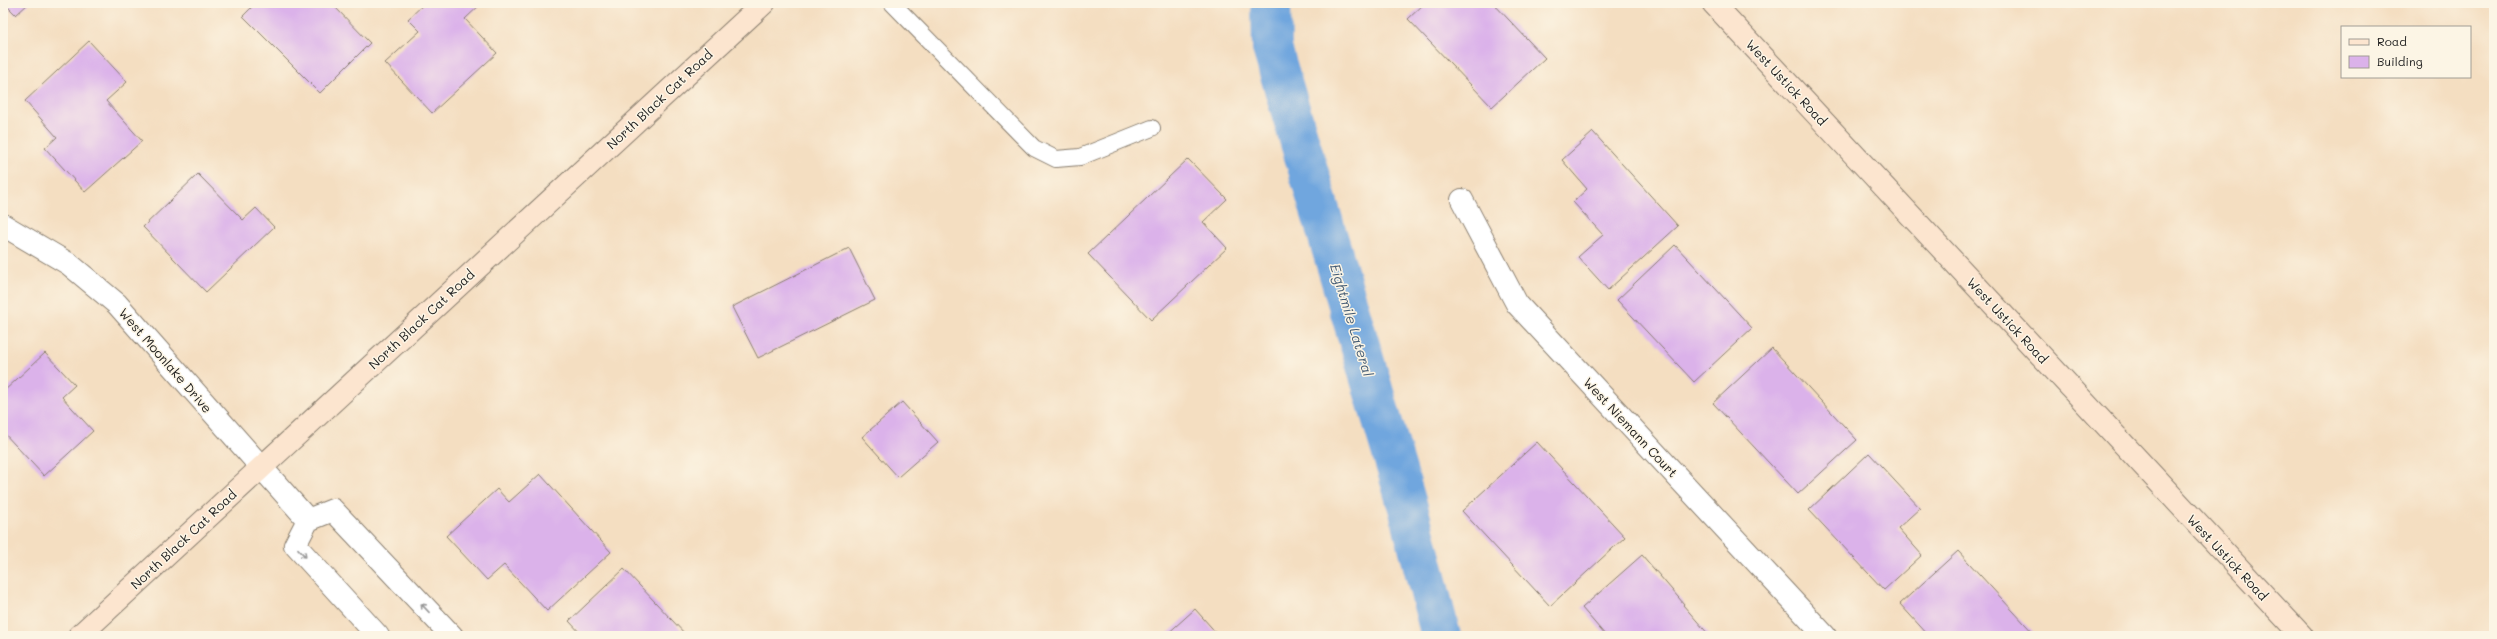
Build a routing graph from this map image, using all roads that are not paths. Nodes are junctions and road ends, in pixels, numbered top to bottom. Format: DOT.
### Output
graph roads {
  1 [pos="764,3"];
  2 [pos="892,3"];
  3 [pos="1713,3"];
  4 [pos="1152,128"];
  5 [pos="1462,200"];
  6 [pos="3,225"];
  7 [pos="261,467"];
  8 [pos="308,520"];
  9 [pos="79,636"];
  10 [pos="378,636"];
  11 [pos="452,636"];
  12 [pos="1825,636"];
  13 [pos="2302,636"];
  1 -- 7 [label="main road, North Black Cat Road"];
  2 -- 4 [label="lane"];
  3 -- 13 [label="main road, West Ustick Road"];
  5 -- 12 [label="street, West Niemann Court"];
  6 -- 7 [label="street, West Moonlake Drive"];
  7 -- 8 [label="street, West Moonlake Drive"];
  7 -- 9 [label="main road, North Black Cat Road"];
  8 -- 10 [label="street, one-way"];
  11 -- 8 [label="street, one-way"];
}
